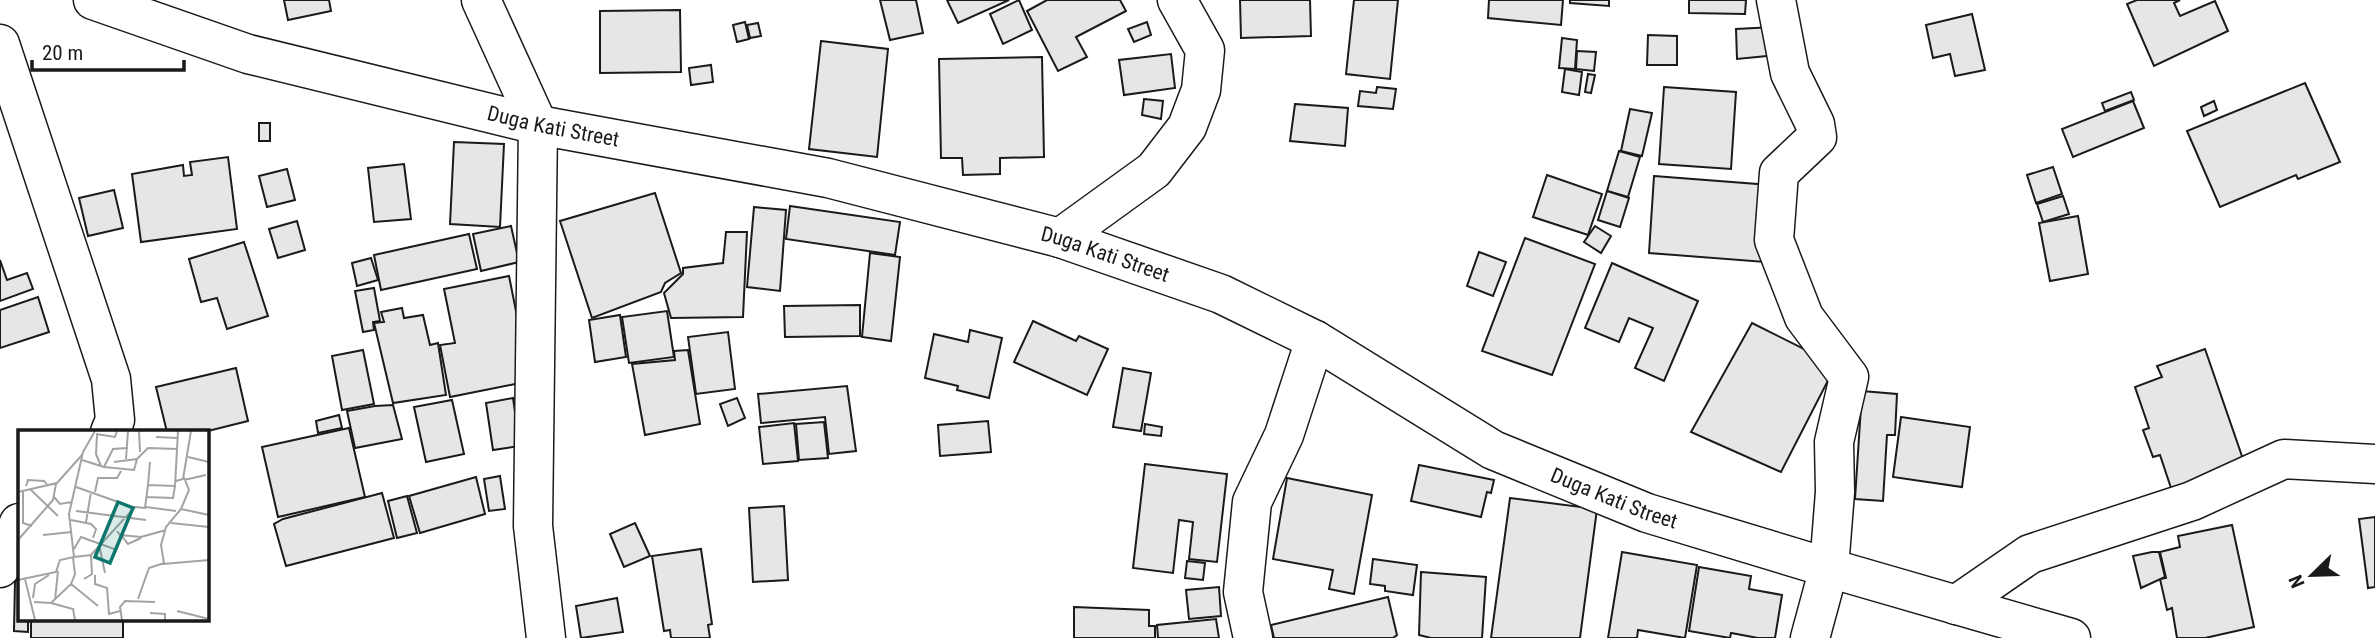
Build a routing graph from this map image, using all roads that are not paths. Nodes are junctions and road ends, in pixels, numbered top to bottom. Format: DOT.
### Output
graph roads {
  1 [pos="93,0"];
  2 [pos="481,0"];
  3 [pos="1177,0"];
  4 [pos="1776,0"];
  5 [pos="0,44"];
  6 [pos="538,125"];
  7 [pos="1060,238"];
  8 [pos="1315,340"];
  9 [pos="111,430"];
  10 [pos="2375,464"];
  11 [pos="18,525"];
  12 [pos="0,568"];
  13 [pos="1829,569"];
  14 [pos="1956,604"];
  15 [pos="546,638"];
  16 [pos="1253,638"];
  17 [pos="1810,638"];
  18 [pos="2071,638"];
  1 -- 6 [label="street, Duga Kati Street"];
  2 -- 6 [label="street"];
  3 -- 7 [label="street"];
  4 -- 13 [label="street"];
  5 -- 9 [label="street"];
  6 -- 7 [label="street, Duga Kati Street"];
  6 -- 15 [label="street"];
  7 -- 8 [label="street, Duga Kati Street"];
  8 -- 13 [label="street, Duga Kati Street"];
  8 -- 16 [label="street"];
  10 -- 14 [label="street"];
  11 -- 12 [label="street"];
  13 -- 14 [label="street, Duga Kati Street"];
  13 -- 17 [label="street"];
  14 -- 18 [label="street, Duga Kati Street"];
}
